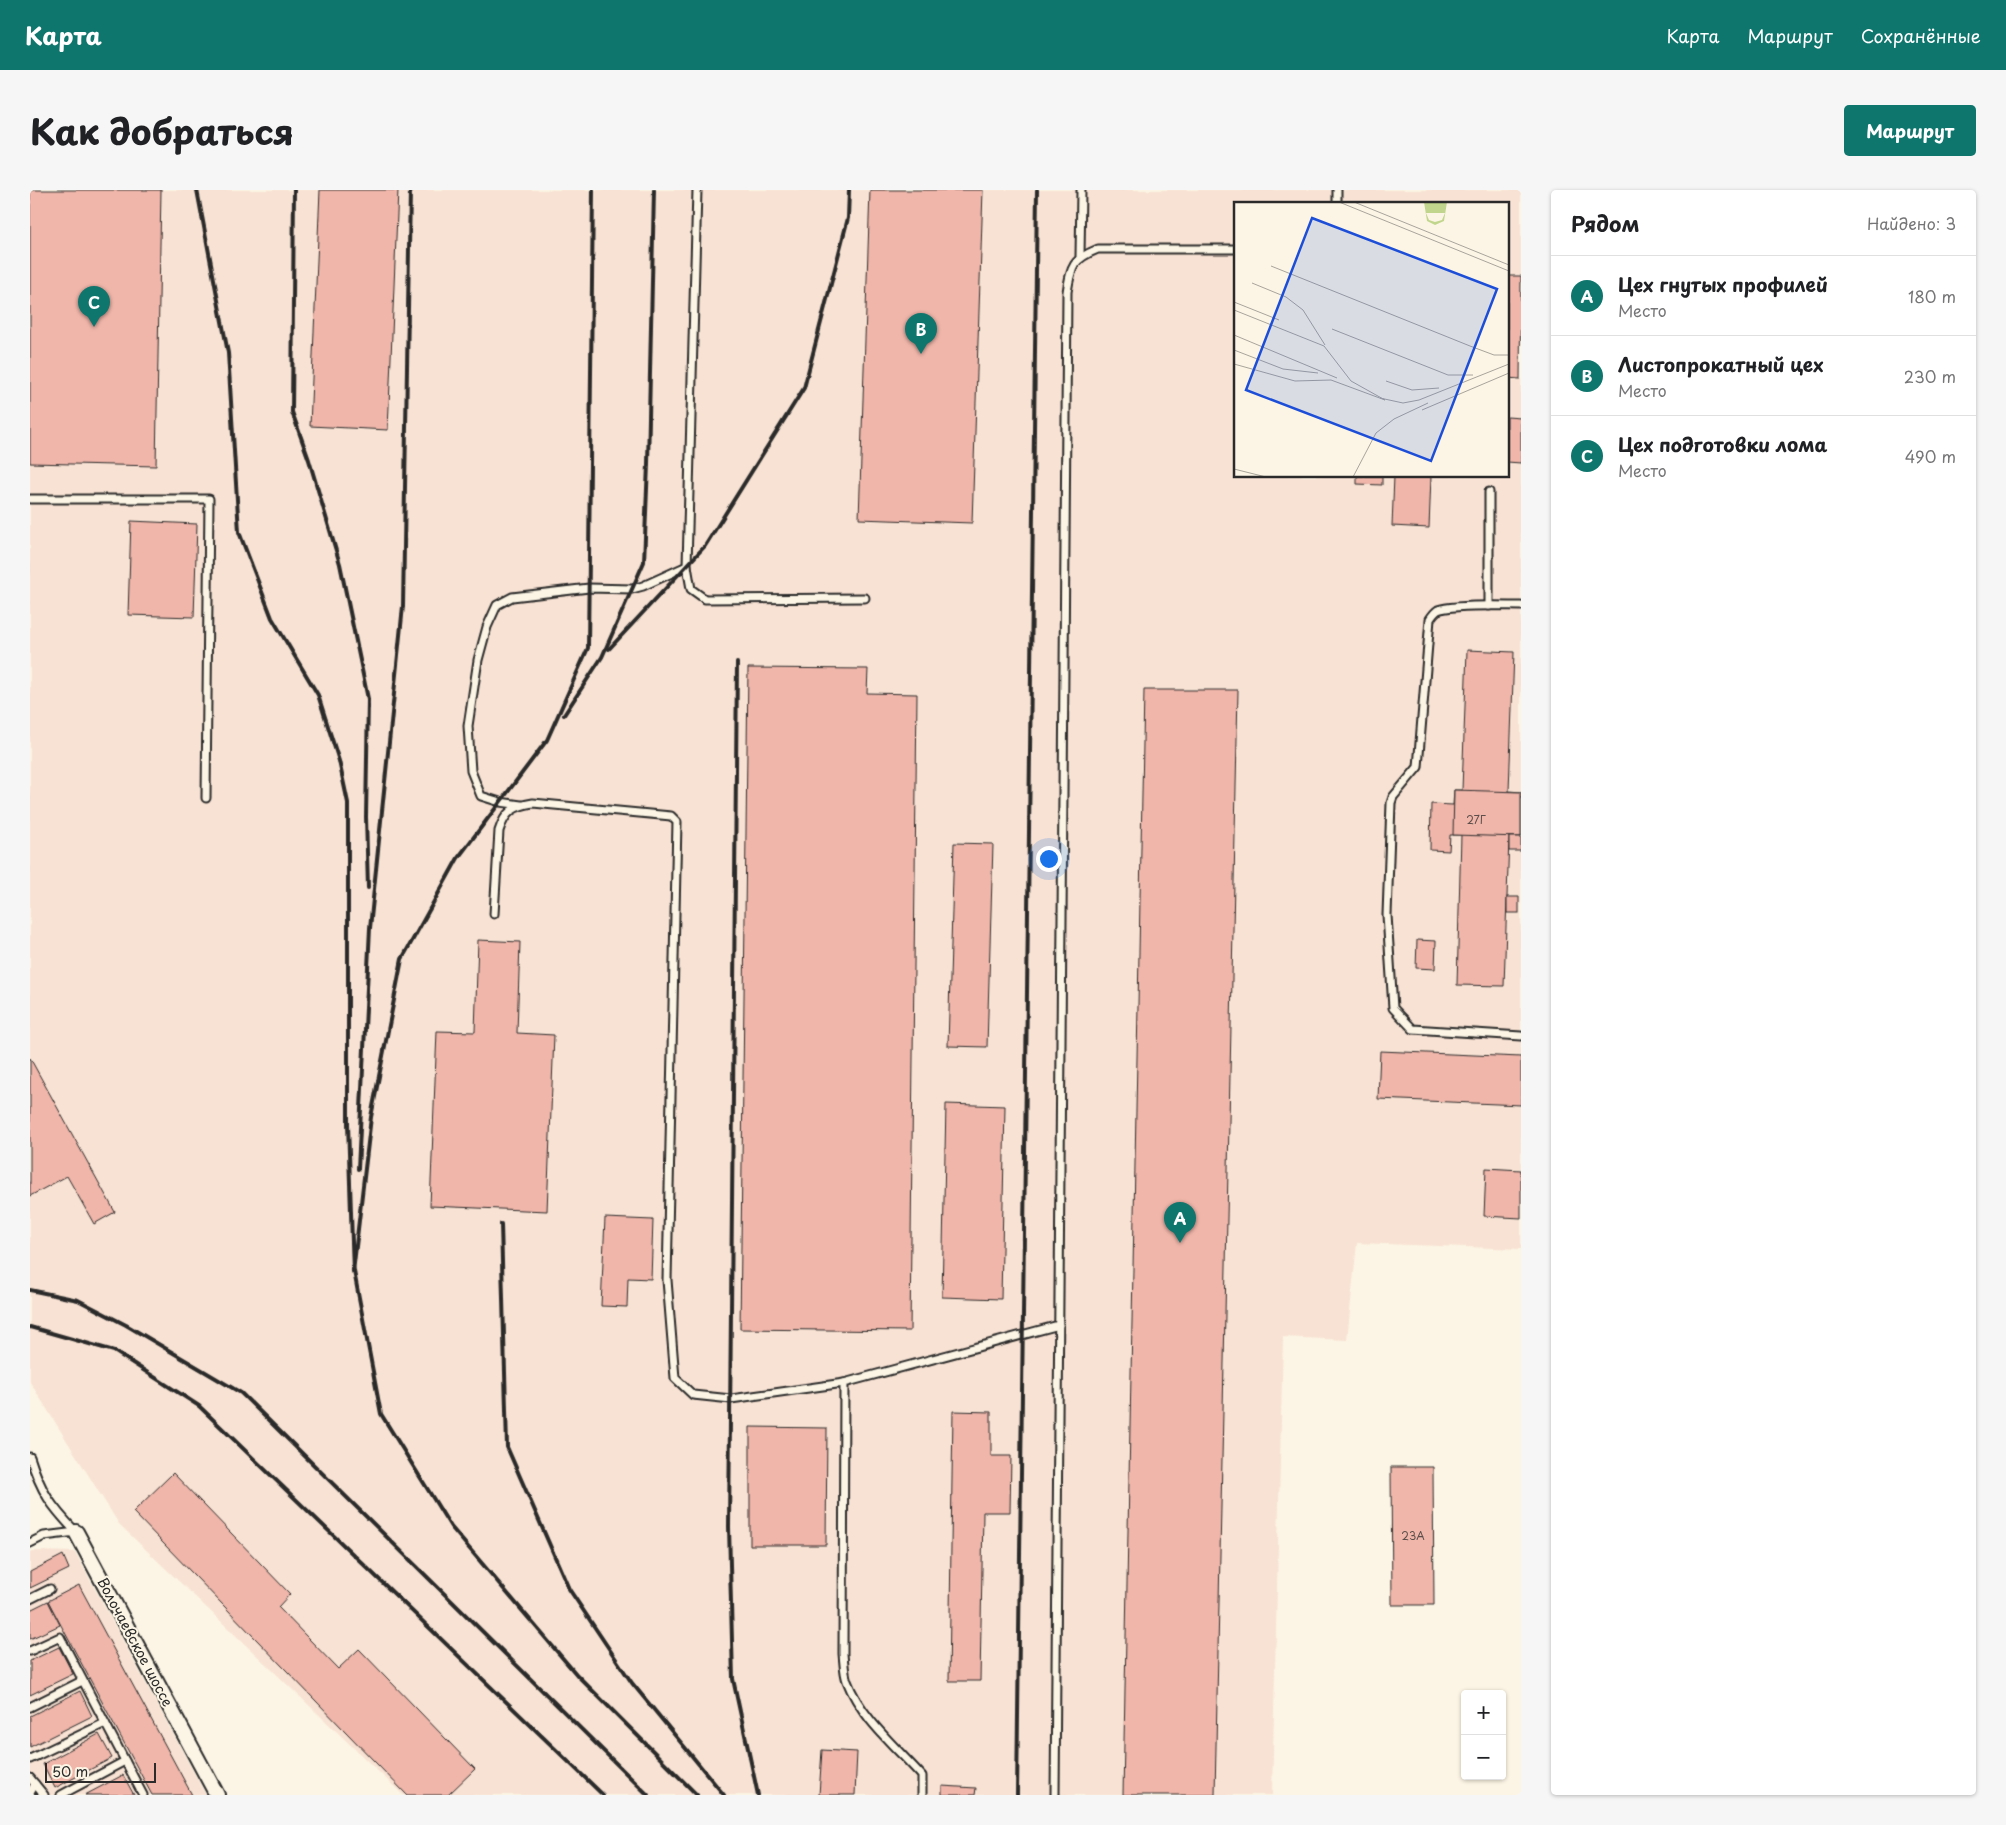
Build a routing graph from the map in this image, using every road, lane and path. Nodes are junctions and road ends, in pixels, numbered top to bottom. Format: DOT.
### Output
graph roads {
  1 [pos="697,190"];
  2 [pos="1081,190"];
  3 [pos="1234,250"];
  4 [pos="1080,256"];
  5 [pos="1489,492"];
  6 [pos="30,500"];
  7 [pos="687,566"];
  8 [pos="865,598"];
  9 [pos="1489,606"];
  10 [pos="1521,606"];
  11 [pos="206,798"];
  12 [pos="521,805"];
  13 [pos="494,914"];
  14 [pos="1521,1036"];
  15 [pos="1059,1325"];
  16 [pos="844,1382"];
  17 [pos="30,1458"];
  18 [pos="76,1532"];
  19 [pos="30,1543"];
  20 [pos="50,1589"];
  21 [pos="30,1599"];
  22 [pos="30,1651"];
  23 [pos="82,1681"];
  24 [pos="30,1707"];
  25 [pos="105,1723"];
  26 [pos="30,1760"];
  27 [pos="125,1761"];
  28 [pos="32,1781"];
  29 [pos="30,1793"];
  30 [pos="44,1795"];
  31 [pos="61,1795"];
  32 [pos="143,1795"];
  33 [pos="217,1795"];
  34 [pos="922,1795"];
  35 [pos="1055,1795"];
  1 -- 7 [label="lane"];
  2 -- 4 [label="lane"];
  3 -- 4 [label="lane"];
  4 -- 15 [label="lane"];
  5 -- 9 [label="lane"];
  6 -- 11 [label="lane"];
  7 -- 8 [label="lane"];
  7 -- 12 [label="lane"];
  9 -- 10 [label="lane"];
  9 -- 14 [label="lane"];
  12 -- 13 [label="lane"];
  12 -- 16 [label="lane"];
  15 -- 16 [label="lane"];
  15 -- 35 [label="lane"];
  16 -- 34 [label="lane"];
  17 -- 18 [label="lane"];
  18 -- 19 [label="lane"];
  18 -- 33 [label="street, Волочаевское шоссе"];
  20 -- 21 [label="lane"];
  22 -- 23 [label="lane"];
  23 -- 24 [label="lane"];
  23 -- 25 [label="lane"];
  25 -- 26 [label="lane"];
  25 -- 27 [label="lane"];
  27 -- 31 [label="lane"];
  27 -- 32 [label="lane"];
  28 -- 29 [label="lane"];
  28 -- 30 [label="lane"];
}
